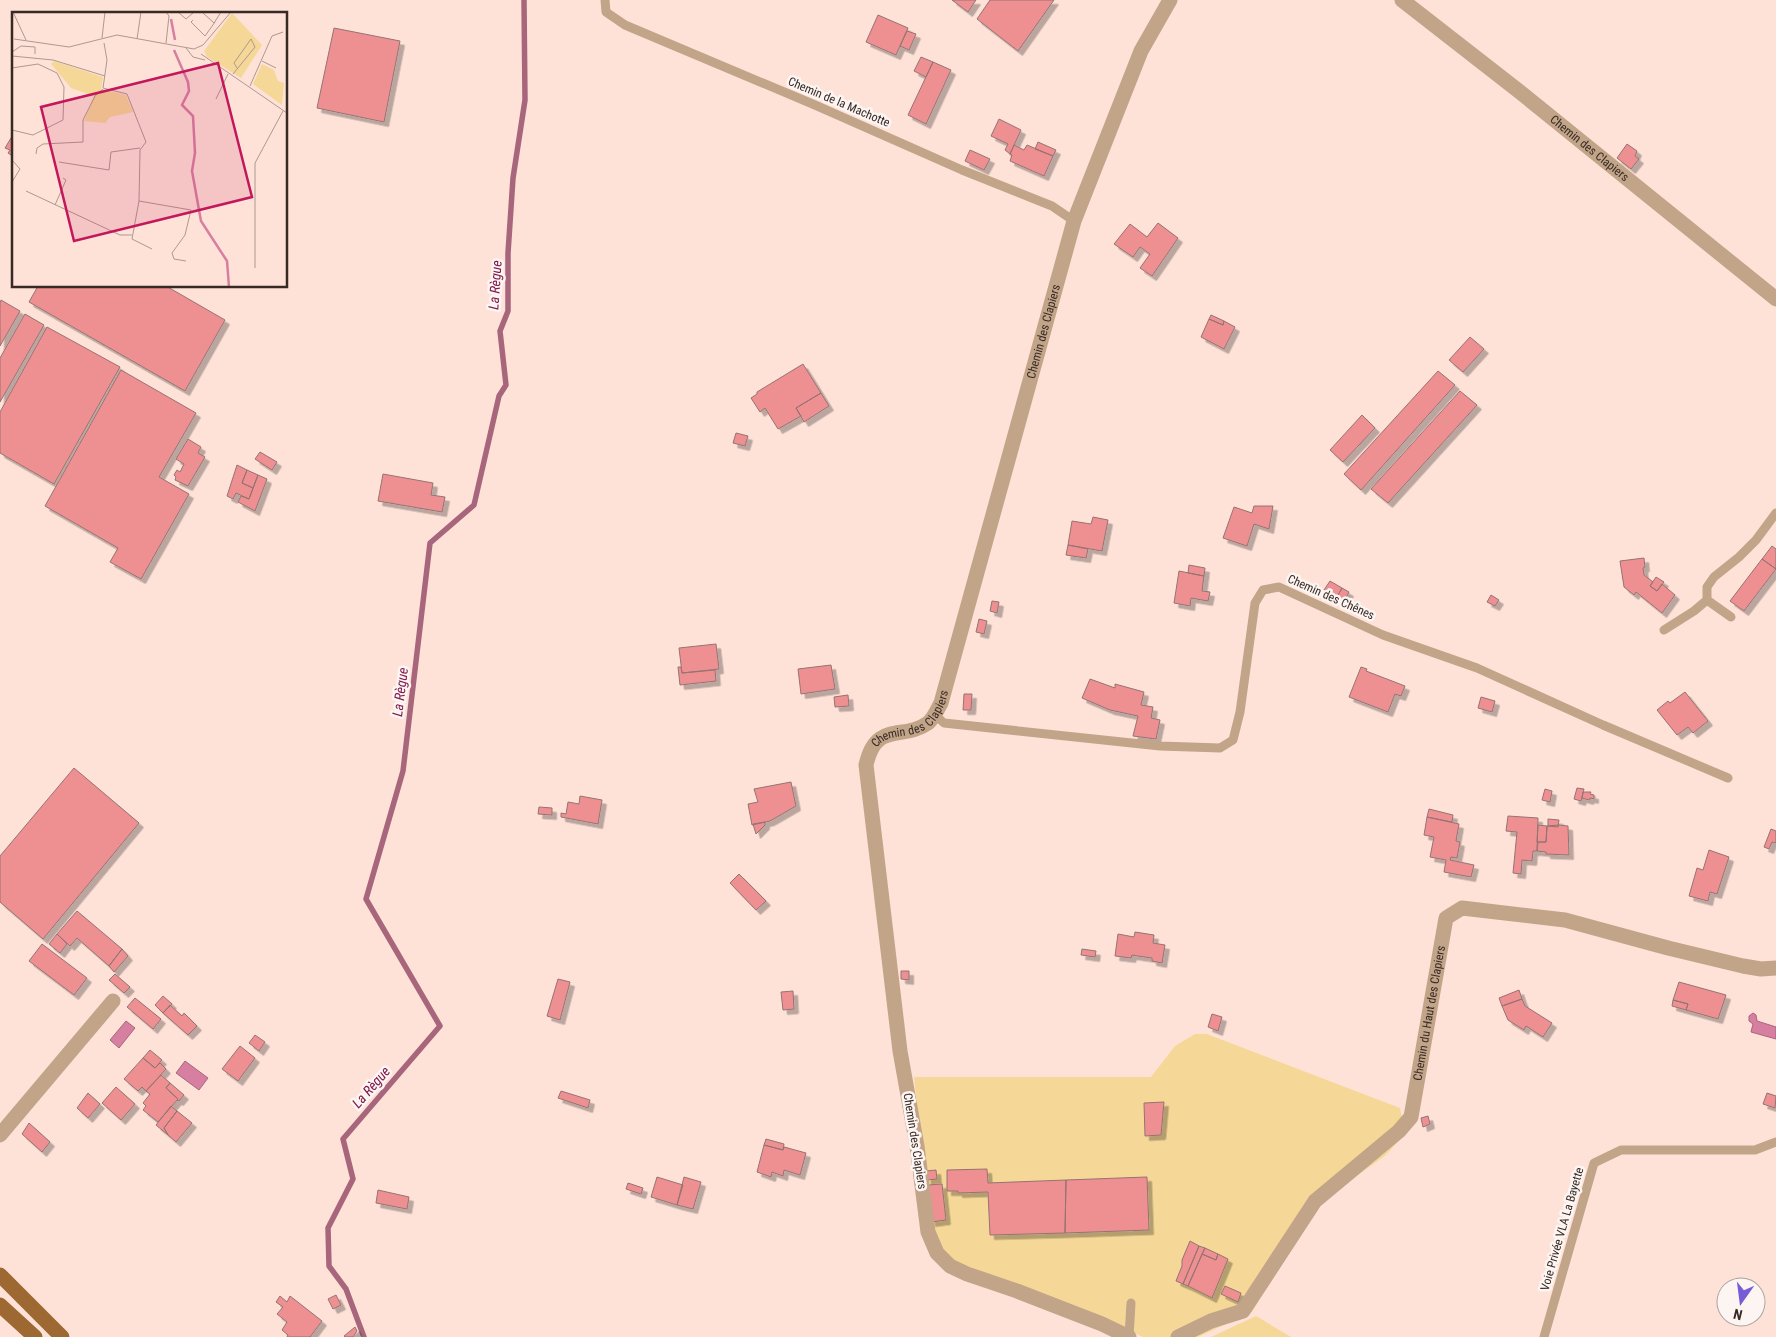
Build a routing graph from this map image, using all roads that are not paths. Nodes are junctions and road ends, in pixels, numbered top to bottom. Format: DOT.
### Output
graph roads {
  1 [pos="605,0"];
  2 [pos="1170,0"];
  3 [pos="1402,0"];
  4 [pos="1074,221"];
  5 [pos="1776,299"];
  6 [pos="1776,513"];
  7 [pos="1707,600"];
  8 [pos="1731,617"];
  9 [pos="1664,630"];
  10 [pos="935,715"];
  11 [pos="1728,778"];
  12 [pos="1776,968"];
  13 [pos="112,1001"];
  14 [pos="0,1135"];
  15 [pos="1776,1142"];
  16 [pos="0,1275"];
  17 [pos="1131,1303"];
  18 [pos="0,1305"];
  19 [pos="35,1337"];
  20 [pos="62,1337"];
  21 [pos="1129,1337"];
  22 [pos="1178,1337"];
  23 [pos="1544,1337"];
  1 -- 4 [label="lane, Chemin de la Machotte"];
  2 -- 4 [label="street, Chemin des Clapiers"];
  3 -- 5 [label="street, Chemin des Clapiers"];
  4 -- 10 [label="street, Chemin des Clapiers"];
  6 -- 7 [label="lane"];
  7 -- 8 [label="lane"];
  7 -- 9 [label="lane"];
  10 -- 11 [label="lane, Chemin des Chênes"];
  10 -- 21 [label="street, Chemin des Clapiers"];
  12 -- 22 [label="street, Chemin du Haut des Clapiers"];
  13 -- 14 [label="street"];
  15 -- 23 [label="lane, Voie Privée VLA La Bayette"];
  16 -- 20 [label="main road"];
  17 -- 21 [label="lane"];
  18 -- 19 [label="main road"];
}
